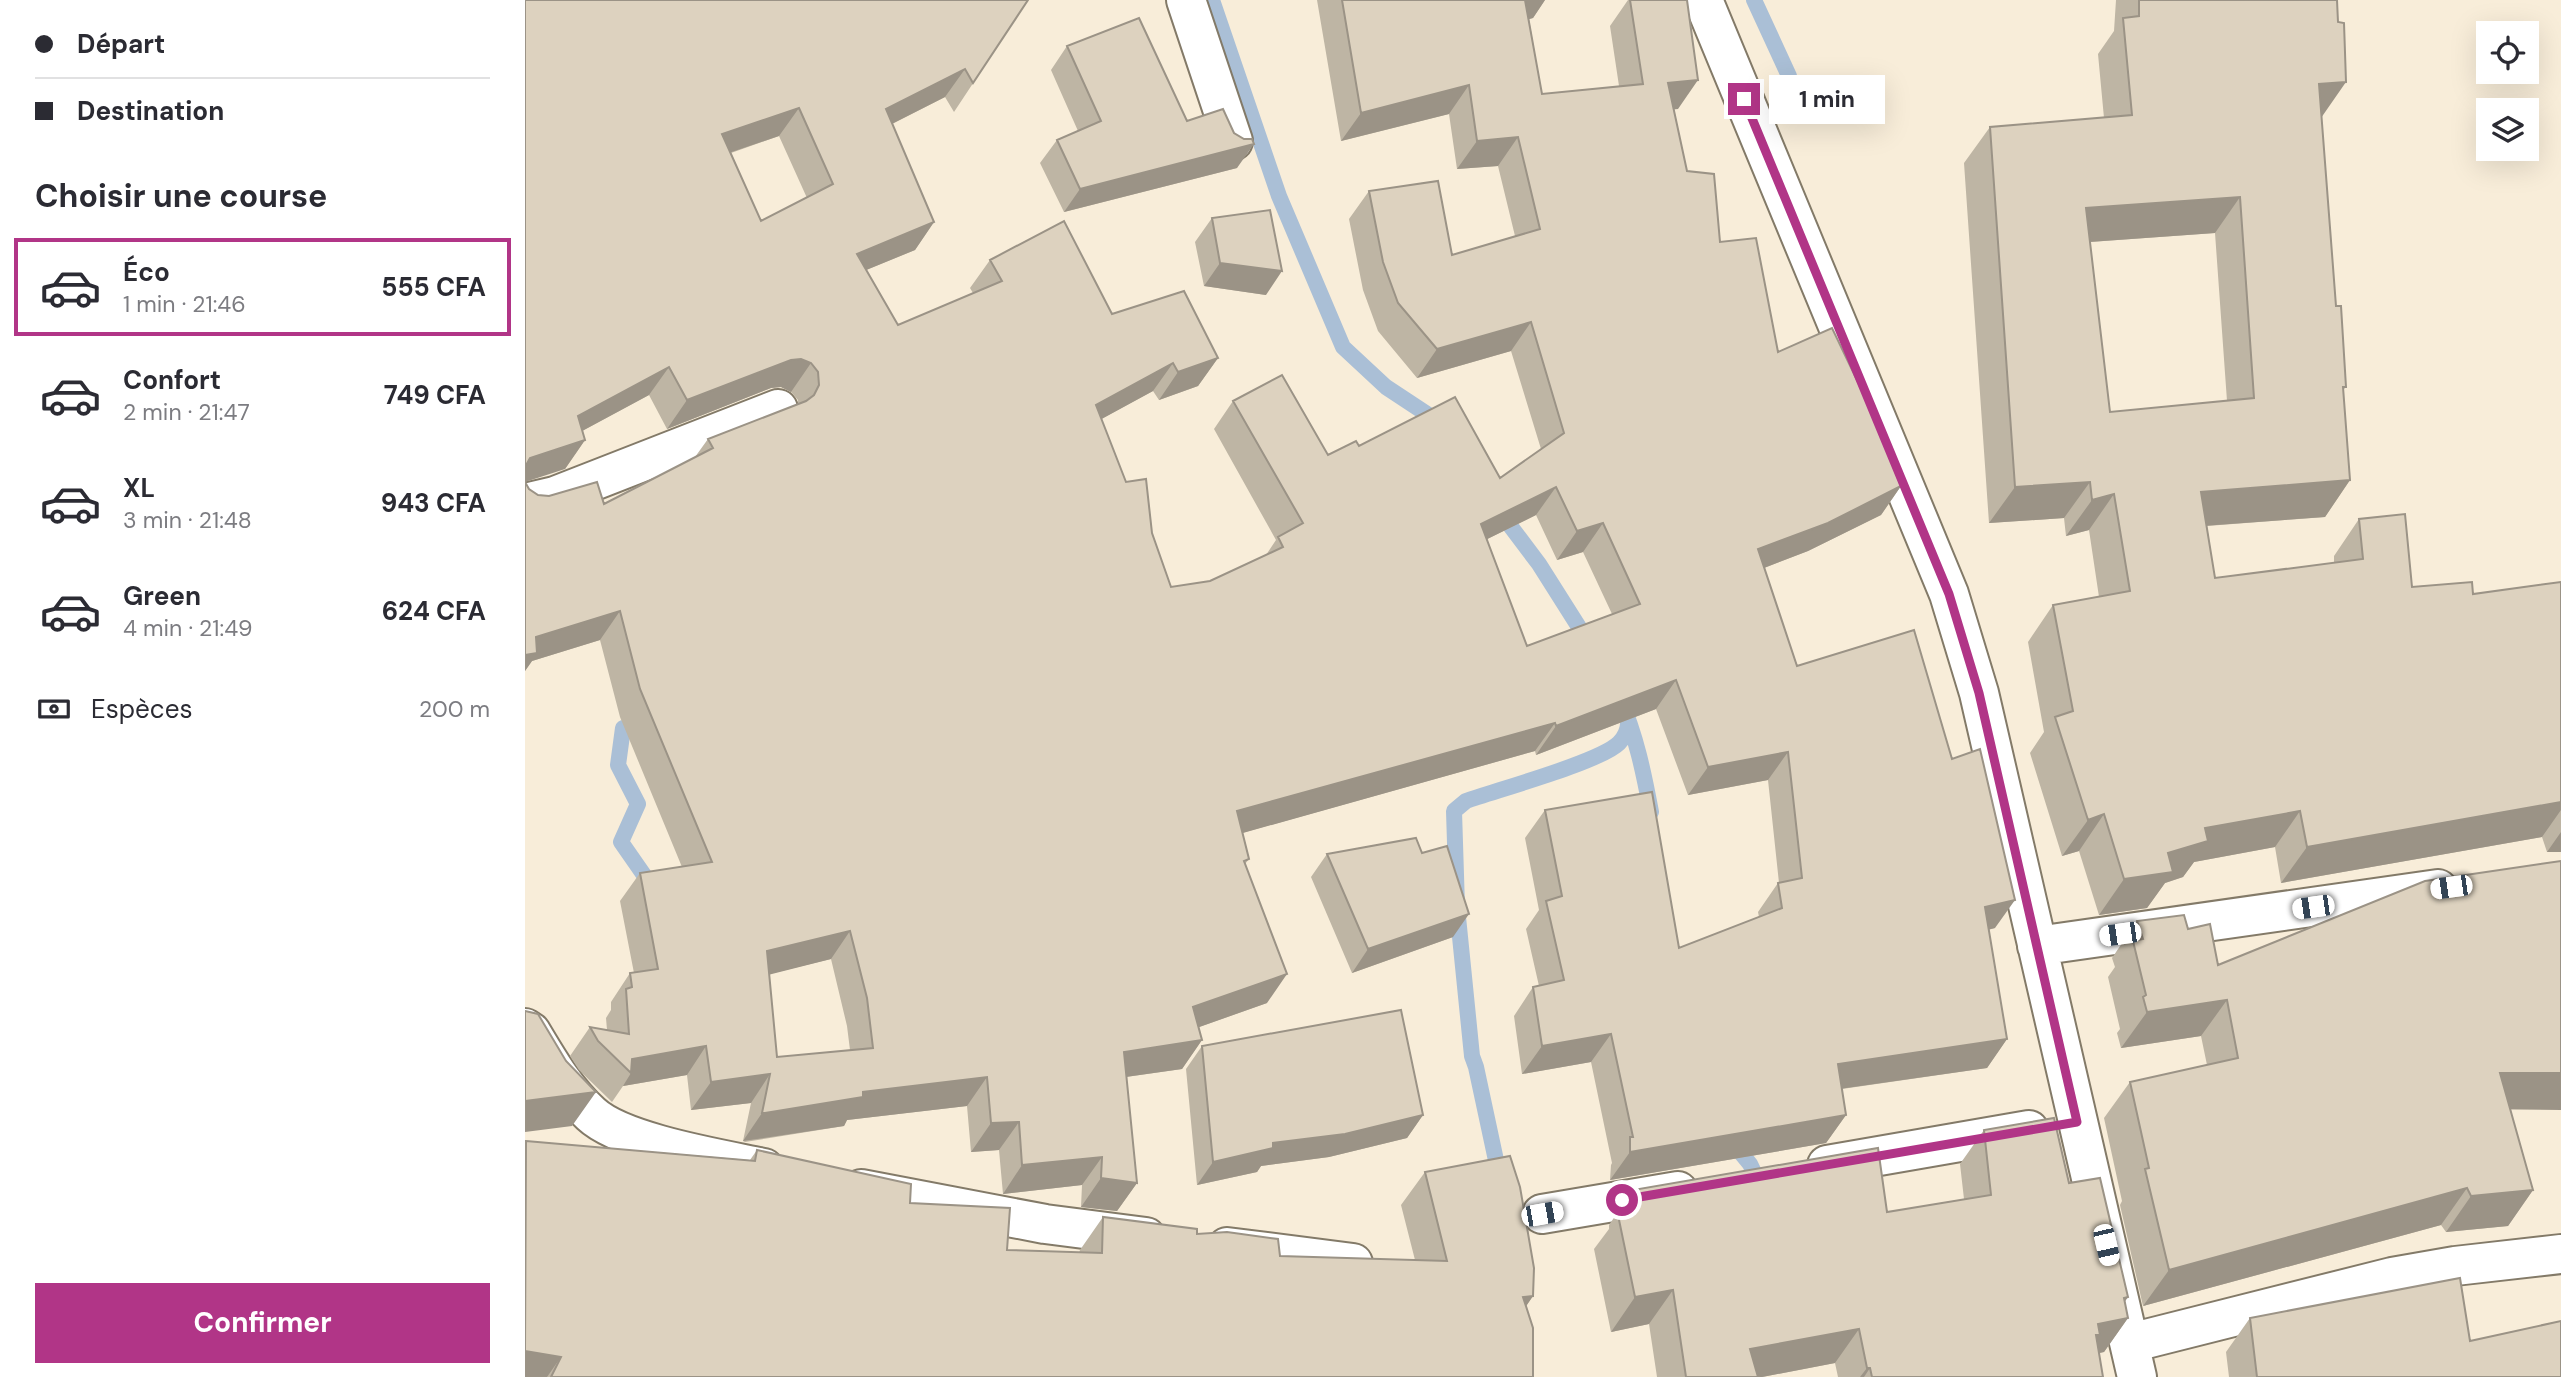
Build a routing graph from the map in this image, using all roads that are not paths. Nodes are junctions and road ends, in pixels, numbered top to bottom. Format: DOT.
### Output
graph roads {
  1 [pos="1187,0"];
  2 [pos="1703,0"];
  3 [pos="1233,141"];
  4 [pos="778,409"];
  5 [pos="525,503"];
  6 [pos="2478,884"];
  7 [pos="2037,946"];
  8 [pos="525,1028"];
  9 [pos="2077,1122"];
  10 [pos="1789,1172"];
  11 [pos="1706,1186"];
  12 [pos="1542,1214"];
  13 [pos="2561,1254"];
  14 [pos="1353,1263"];
  15 [pos="2134,1360"];
  1 -- 3 [label="street"];
  2 -- 7 [label="street"];
  4 -- 5 [label="street"];
  6 -- 7 [label="street"];
  7 -- 9 [label="street"];
  8 -- 14 [label="street"];
  9 -- 10 [label="street"];
  9 -- 15 [label="street"];
  11 -- 12 [label="street"];
  13 -- 15 [label="street"];
}
